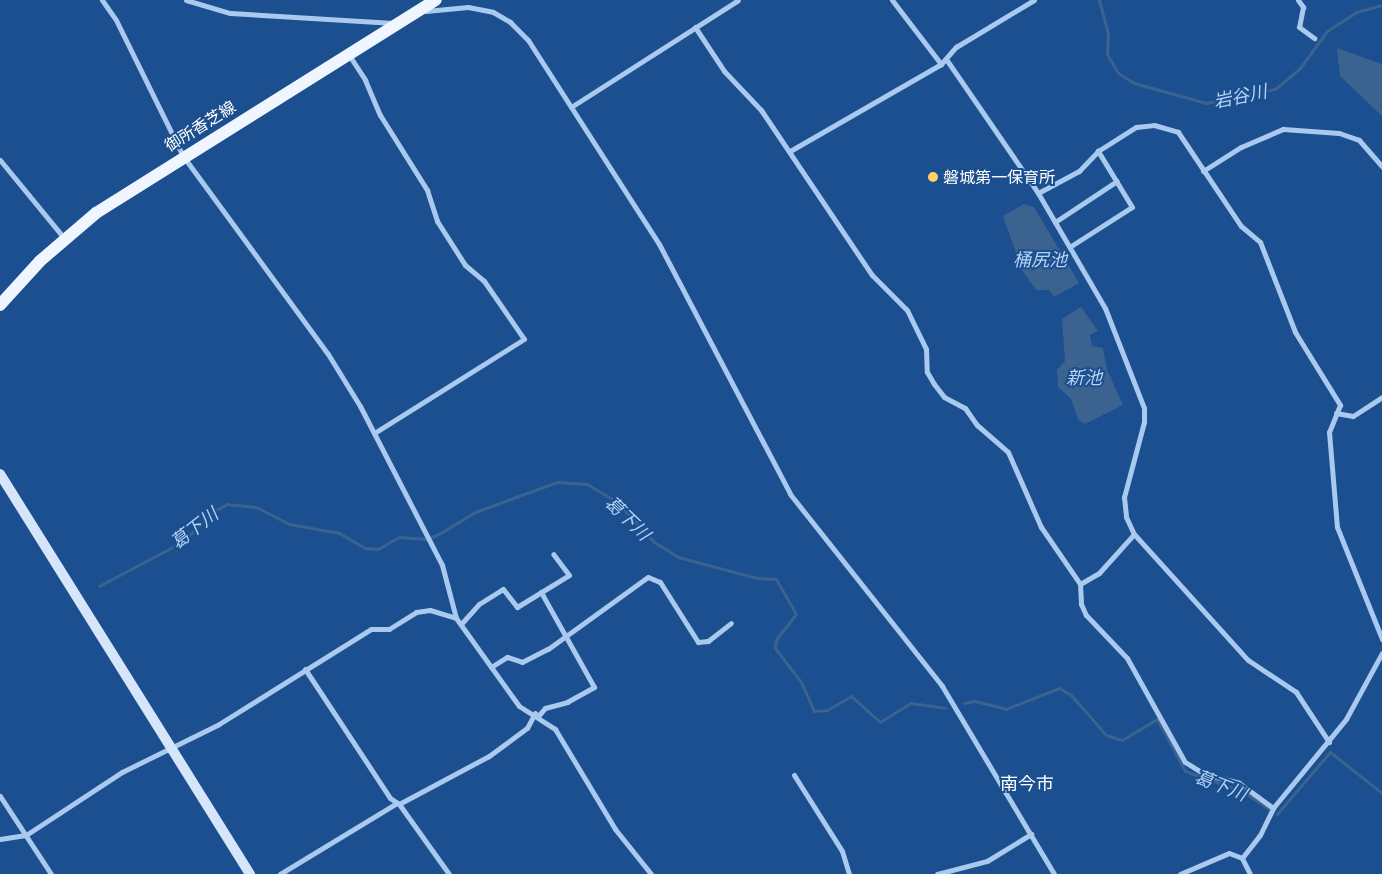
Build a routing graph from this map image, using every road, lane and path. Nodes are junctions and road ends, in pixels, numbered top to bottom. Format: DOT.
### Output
graph roads {
  1 [pos="102,0"];
  2 [pos="186,0"];
  3 [pos="436,0"];
  4 [pos="738,0"];
  5 [pos="892,0"];
  6 [pos="1034,0"];
  7 [pos="1298,0"];
  8 [pos="418,11"];
  9 [pos="400,23"];
  10 [pos="695,27"];
  11 [pos="1314,38"];
  12 [pos="349,55"];
  13 [pos="946,58"];
  14 [pos="941,64"];
  15 [pos="571,107"];
  16 [pos="790,151"];
  17 [pos="1098,151"];
  18 [pos="182,156"];
  19 [pos="0,160"];
  20 [pos="1382,166"];
  21 [pos="1203,171"];
  22 [pos="1117,181"];
  23 [pos="1038,194"];
  24 [pos="1056,222"];
  25 [pos="64,238"];
  26 [pos="1071,246"];
  27 [pos="0,305"];
  28 [pos="1382,397"];
  29 [pos="1336,413"];
  30 [pos="374,433"];
  31 [pos="0,474"];
  32 [pos="1134,534"];
  33 [pos="553,554"];
  34 [pos="1080,584"];
  35 [pos="541,592"];
  36 [pos="456,618"];
  37 [pos="731,623"];
  38 [pos="461,624"];
  39 [pos="567,634"];
  40 [pos="1382,639"];
  41 [pos="1382,653"];
  42 [pos="491,667"];
  43 [pos="306,669"];
  44 [pos="537,714"];
  45 [pos="1329,742"];
  46 [pos="172,748"];
  47 [pos="794,775"];
  48 [pos="0,796"];
  49 [pos="398,803"];
  50 [pos="1273,808"];
  51 [pos="1031,834"];
  52 [pos="26,835"];
  53 [pos="0,839"];
  54 [pos="1242,858"];
  55 [pos="51,874"];
  56 [pos="250,874"];
  57 [pos="280,874"];
  58 [pos="449,874"];
  59 [pos="651,874"];
  60 [pos="849,874"];
  61 [pos="937,874"];
  62 [pos="1054,874"];
  63 [pos="1180,874"];
  64 [pos="1250,874"];
  1 -- 18 [label="street"];
  2 -- 9 [label="street"];
  3 -- 8 [label="main road, 御所香芝線"];
  4 -- 10 [label="street"];
  5 -- 14 [label="street"];
  6 -- 13 [label="street"];
  7 -- 11 [label="street"];
  8 -- 9 [label="main road, 御所香芝線"];
  8 -- 15 [label="street"];
  9 -- 12 [label="main road, 御所香芝線"];
  10 -- 15 [label="street"];
  10 -- 16 [label="street"];
  12 -- 18 [label="main road, 御所香芝線"];
  12 -- 30 [label="street"];
  13 -- 14 [label="street"];
  13 -- 23 [label="street"];
  14 -- 16 [label="street"];
  15 -- 51 [label="street"];
  16 -- 34 [label="street"];
  17 -- 21 [label="street"];
  17 -- 22 [label="street"];
  17 -- 23 [label="street"];
  18 -- 25 [label="main road, 御所香芝線"];
  18 -- 30 [label="street"];
  19 -- 25 [label="street"];
  20 -- 21 [label="street"];
  21 -- 29 [label="street"];
  22 -- 24 [label="street"];
  22 -- 26 [label="street"];
  23 -- 24 [label="street"];
  24 -- 26 [label="street"];
  25 -- 27 [label="main road, 御所香芝線"];
  26 -- 32 [label="street"];
  28 -- 29 [label="street"];
  29 -- 40 [label="street"];
  30 -- 36 [label="street"];
  31 -- 46 [label="street"];
  32 -- 34 [label="street"];
  32 -- 45 [label="street"];
  33 -- 35 [label="street"];
  34 -- 50 [label="street"];
  35 -- 38 [label="street"];
  35 -- 39 [label="street"];
  36 -- 38 [label="street"];
  36 -- 43 [label="street"];
  37 -- 39 [label="street"];
  38 -- 42 [label="street"];
  39 -- 42 [label="street"];
  39 -- 44 [label="street"];
  41 -- 45 [label="street"];
  42 -- 44 [label="street"];
  43 -- 46 [label="street"];
  43 -- 49 [label="street"];
  44 -- 49 [label="street"];
  44 -- 59 [label="street"];
  45 -- 50 [label="street"];
  46 -- 52 [label="street"];
  46 -- 56 [label="street"];
  47 -- 60 [label="street"];
  48 -- 52 [label="street"];
  49 -- 57 [label="street"];
  49 -- 58 [label="street"];
  50 -- 54 [label="street"];
  51 -- 61 [label="street"];
  51 -- 62 [label="street"];
  52 -- 53 [label="street"];
  52 -- 55 [label="street"];
  54 -- 63 [label="street"];
  54 -- 64 [label="street"];
}
